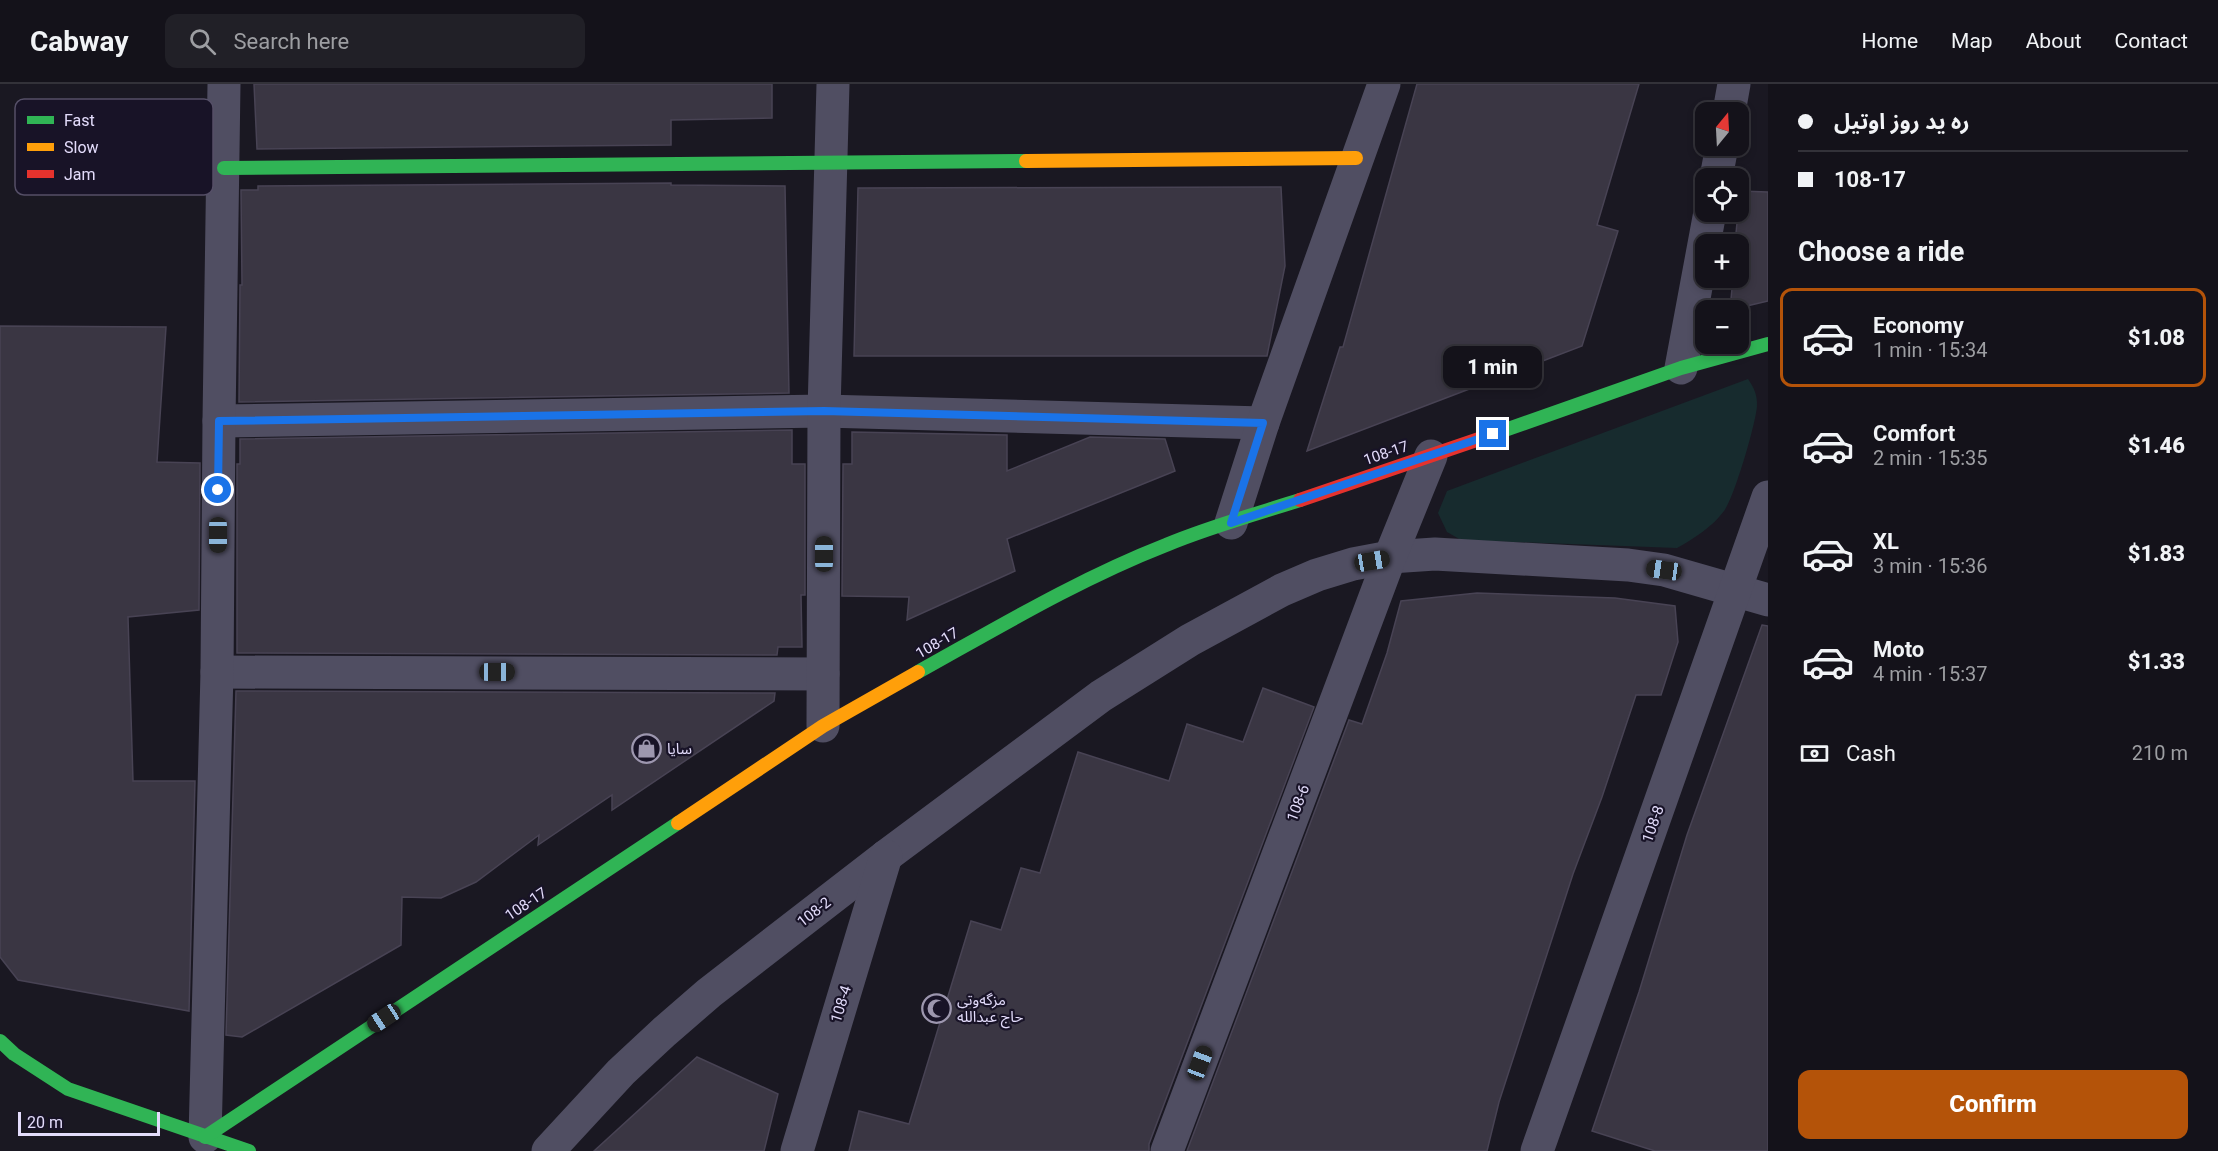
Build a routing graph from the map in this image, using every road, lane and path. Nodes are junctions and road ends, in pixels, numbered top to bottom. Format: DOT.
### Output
graph roads {
  1 [pos="224,84"];
  2 [pos="833,84"];
  3 [pos="1383,84"];
  4 [pos="1734,84"];
  5 [pos="1731,102"];
  6 [pos="1356,158"];
  7 [pos="831,162"];
  8 [pos="224,168"];
  9 [pos="1708,222"];
  10 [pos="1768,344"];
  11 [pos="1681,368"];
  12 [pos="824,411"];
  13 [pos="219,421"];
  14 [pos="1263,423"];
  15 [pos="1431,456"];
  16 [pos="1768,497"];
  17 [pos="1231,523"];
  18 [pos="1390,557"];
  19 [pos="1736,591"];
  20 [pos="1768,600"];
  21 [pos="218,672"];
  22 [pos="824,674"];
  23 [pos="823,726"];
  24 [pos="886,856"];
  25 [pos="0,1041"];
  26 [pos="205,1137"];
  27 [pos="249,1151"];
  28 [pos="548,1151"];
  29 [pos="797,1151"];
  30 [pos="1167,1151"];
  31 [pos="1537,1151"];
  1 -- 8 [label="street"];
  2 -- 7 [label="street"];
  3 -- 6 [label="street"];
  4 -- 5 [label="street"];
  6 -- 7 [label="street"];
  6 -- 14 [label="street"];
  7 -- 8 [label="street"];
  7 -- 12 [label="street"];
  8 -- 13 [label="street"];
  9 -- 11 [label="street"];
  10 -- 11 [label="street, 108-17"];
  11 -- 15 [label="street, 108-17"];
  12 -- 13 [label="street"];
  12 -- 14 [label="street"];
  12 -- 22 [label="street"];
  13 -- 21 [label="street"];
  14 -- 17 [label="street"];
  15 -- 17 [label="street, 108-17"];
  15 -- 18 [label="street, 108-6"];
  16 -- 19 [label="street, 108-8"];
  17 -- 23 [label="street, 108-17"];
  18 -- 19 [label="street, 108-2"];
  18 -- 24 [label="street, 108-2"];
  18 -- 30 [label="street, 108-6"];
  19 -- 20 [label="street, 108-2"];
  19 -- 31 [label="street, 108-8"];
  21 -- 22 [label="street"];
  21 -- 26 [label="street"];
  22 -- 23 [label="street"];
  23 -- 26 [label="street, 108-17"];
  24 -- 28 [label="street, 108-2"];
  24 -- 29 [label="street, 108-4"];
  25 -- 26 [label="street"];
  26 -- 27 [label="street"];
}
